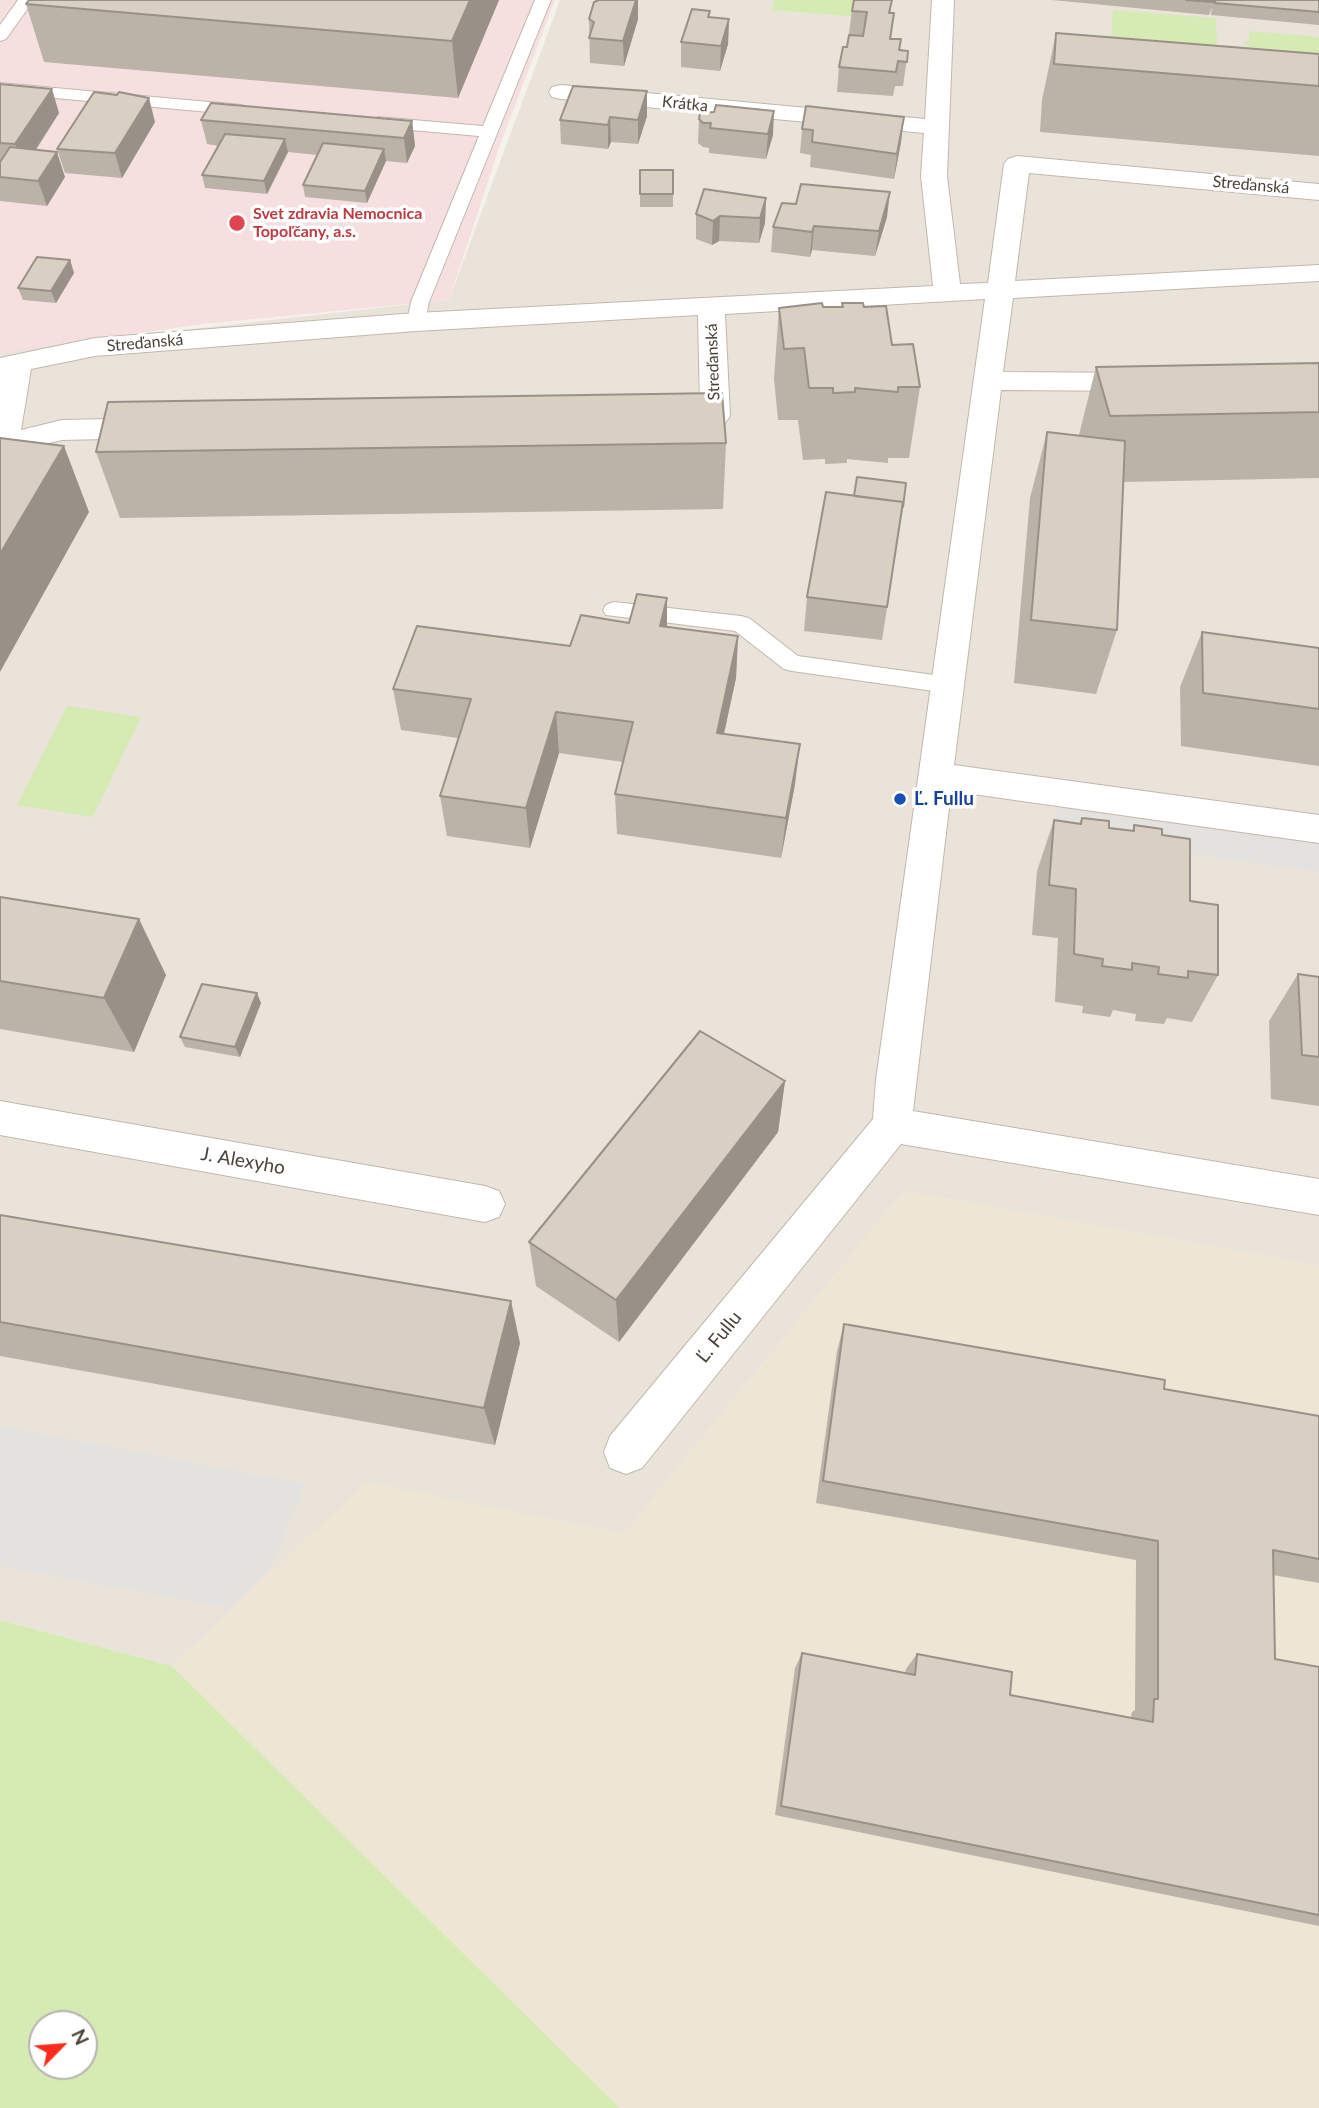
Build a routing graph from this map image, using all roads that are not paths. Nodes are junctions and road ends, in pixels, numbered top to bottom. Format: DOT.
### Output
graph roads {
  1 [pos="26,0"];
  2 [pos="543,0"];
  3 [pos="943,0"];
  4 [pos="0,36"];
  5 [pos="0,88"];
  6 [pos="561,92"];
  7 [pos="262,111"];
  8 [pos="358,120"];
  9 [pos="935,127"];
  10 [pos="491,132"];
  11 [pos="1319,192"];
  12 [pos="1319,273"];
  13 [pos="999,289"];
  14 [pos="947,292"];
  15 [pos="711,304"];
  16 [pos="416,321"];
  17 [pos="9,365"];
  18 [pos="989,381"];
  19 [pos="1178,382"];
  20 [pos="659,417"];
  21 [pos="186,427"];
  22 [pos="1,447"];
  23 [pos="614,610"];
  24 [pos="948,685"];
  25 [pos="936,776"];
  26 [pos="1319,829"];
  27 [pos="0,1118"];
  28 [pos="892,1125"];
  29 [pos="1319,1197"];
  30 [pos="485,1204"];
  31 [pos="626,1452"];
  1 -- 4 [label="lane"];
  2 -- 10 [label="lane"];
  3 -- 9 [label="street"];
  5 -- 7 [label="lane"];
  6 -- 9 [label="street, Krátka"];
  8 -- 10 [label="lane"];
  9 -- 14 [label="street"];
  10 -- 16 [label="lane"];
  11 -- 13 [label="street, Streďanská"];
  12 -- 13 [label="street, Streďanská"];
  13 -- 14 [label="street, Streďanská"];
  13 -- 18 [label="street"];
  14 -- 15 [label="street, Streďanská"];
  15 -- 16 [label="street, Streďanská"];
  15 -- 20 [label="street, Streďanská"];
  16 -- 17 [label="street, Streďanská"];
  17 -- 22 [label="street"];
  18 -- 19 [label="street"];
  18 -- 24 [label="street"];
  21 -- 22 [label="street"];
  23 -- 24 [label="lane"];
  24 -- 25 [label="street"];
  25 -- 26 [label="street"];
  25 -- 28 [label="street"];
  27 -- 30 [label="street, J. Alexyho"];
  28 -- 29 [label="street"];
  28 -- 31 [label="street, Ľ. Fullu"];
}
